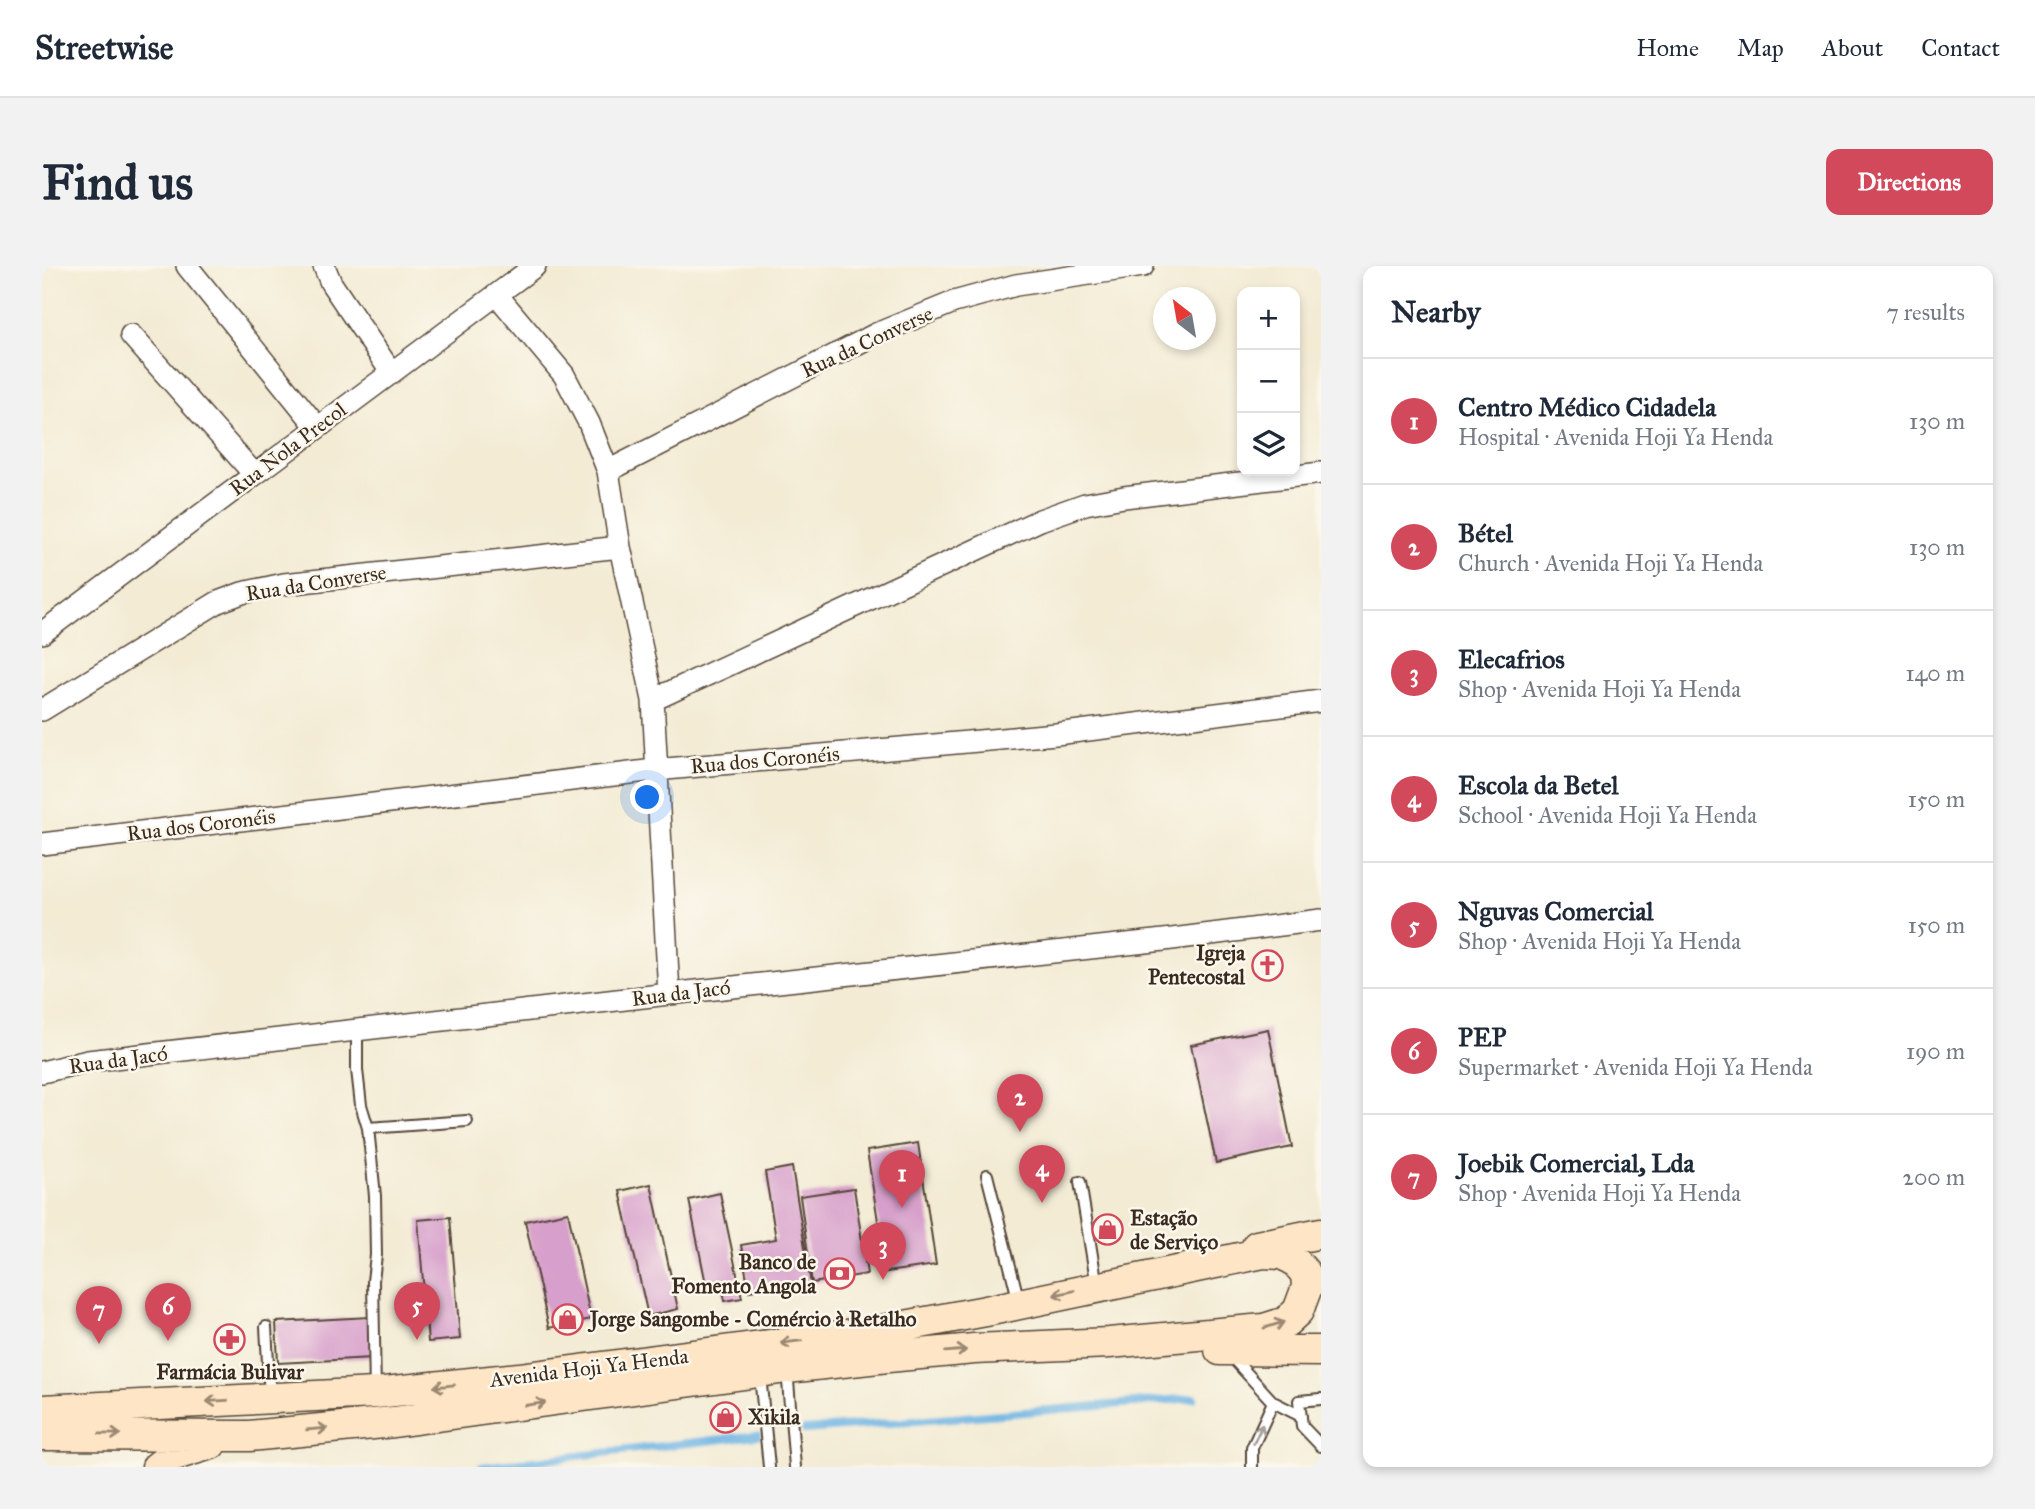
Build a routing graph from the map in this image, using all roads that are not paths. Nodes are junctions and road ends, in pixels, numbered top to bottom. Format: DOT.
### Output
graph roads {
  1 [pos="187,266"];
  2 [pos="324,266"];
  3 [pos="535,266"];
  4 [pos="1143,266"];
  5 [pos="497,295"];
  6 [pos="131,335"];
  7 [pos="391,372"];
  8 [pos="317,426"];
  9 [pos="608,471"];
  10 [pos="1321,473"];
  11 [pos="254,474"];
  12 [pos="620,547"];
  13 [pos="42,633"];
  14 [pos="653,700"];
  15 [pos="1321,701"];
  16 [pos="42,710"];
  17 [pos="656,771"];
  18 [pos="42,844"];
  19 [pos="1321,920"];
  20 [pos="669,994"];
  21 [pos="357,1030"];
  22 [pos="42,1072"];
  23 [pos="467,1121"];
  24 [pos="368,1128"];
  25 [pos="987,1175"];
  26 [pos="1080,1182"];
  27 [pos="1321,1233"];
  28 [pos="1131,1279"];
  29 [pos="1097,1286"];
  30 [pos="1019,1304"];
  31 [pos="267,1327"];
  32 [pos="1109,1343"];
  33 [pos="1226,1350"];
  34 [pos="1321,1351"];
  35 [pos="774,1370"];
  36 [pos="375,1393"];
  37 [pos="270,1398"];
  38 [pos="1321,1399"];
  39 [pos="1273,1402"];
  40 [pos="42,1410"];
  41 [pos="1301,1416"];
  42 [pos="42,1435"];
  43 [pos="249,1436"];
  44 [pos="1321,1446"];
  45 [pos="157,1467"];
  46 [pos="769,1467"];
  47 [pos="795,1467"];
  48 [pos="1252,1467"];
  1 -- 8 [label="street"];
  2 -- 7 [label="street"];
  3 -- 5 [label="street, Rua Nola Precol"];
  4 -- 9 [label="street, Rua da Converse"];
  5 -- 7 [label="street, Rua Nola Precol"];
  5 -- 9 [label="street"];
  6 -- 11 [label="street"];
  7 -- 8 [label="street, Rua Nola Precol"];
  8 -- 11 [label="street, Rua Nola Precol"];
  9 -- 12 [label="street"];
  10 -- 14 [label="street"];
  11 -- 13 [label="street, Rua Nola Precol"];
  12 -- 14 [label="street"];
  12 -- 16 [label="street, Rua da Converse"];
  14 -- 17 [label="street"];
  15 -- 17 [label="street, Rua dos Coronéis"];
  17 -- 18 [label="street, Rua dos Coronéis"];
  17 -- 20 [label="street"];
  19 -- 20 [label="street, Rua da Jacó"];
  20 -- 21 [label="street, Rua da Jacó"];
  21 -- 22 [label="street, Rua da Jacó"];
  21 -- 24 [label="lane"];
  23 -- 24 [label="lane"];
  24 -- 36 [label="lane"];
  25 -- 30 [label="lane"];
  26 -- 29 [label="lane"];
  27 -- 28 [label="main road"];
  28 -- 29 [label="main road, Avenida Hoji Ya Henda"];
  32 -- 28 [label="main road, one-way"];
  29 -- 30 [label="main road, Avenida Hoji Ya Henda, one-way"];
  30 -- 36 [label="main road, Avenida Hoji Ya Henda, one-way"];
  31 -- 37 [label="lane"];
  32 -- 33 [label="main road"];
  35 -- 32 [label="main road, Avenida Hoji Ya Henda, one-way"];
  33 -- 34 [label="main road"];
  33 -- 39 [label="lane"];
  43 -- 35 [label="main road, Avenida Hoji Ya Henda, one-way"];
  35 -- 46 [label="lane"];
  35 -- 47 [label="lane"];
  36 -- 37 [label="main road, Avenida Hoji Ya Henda"];
  37 -- 40 [label="main road, Avenida Hoji Ya Henda, one-way"];
  38 -- 41 [label="lane"];
  39 -- 41 [label="lane"];
  48 -- 39 [label="lane, one-way"];
  41 -- 44 [label="lane"];
  42 -- 43 [label="main road, Avenida Hoji Ya Henda, one-way"];
  43 -- 45 [label="main road"];
}
